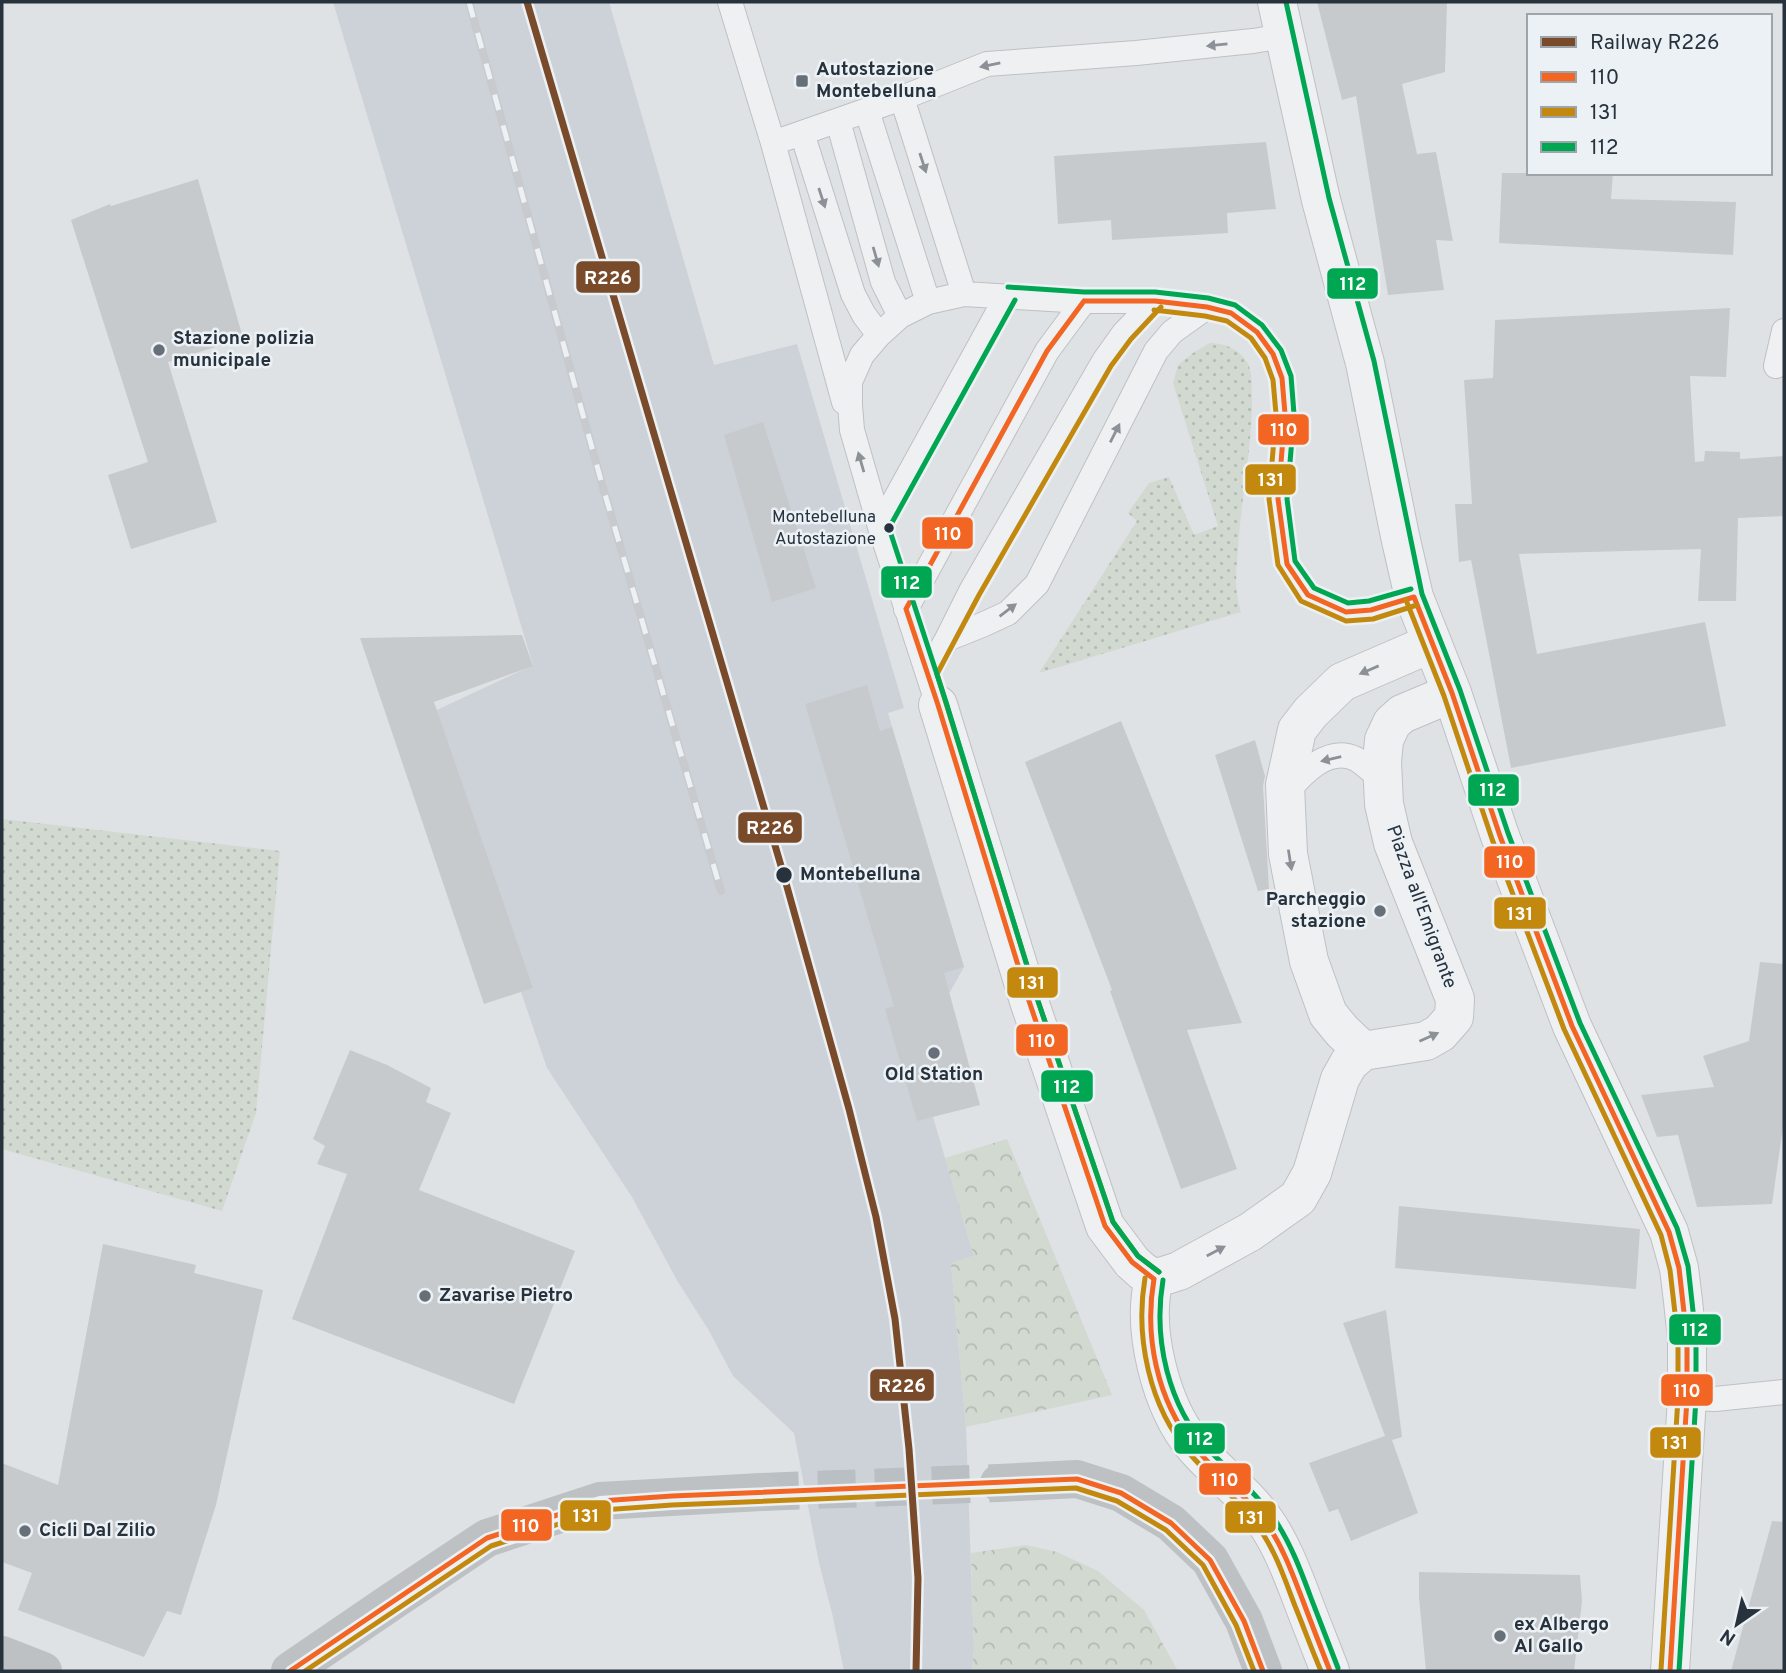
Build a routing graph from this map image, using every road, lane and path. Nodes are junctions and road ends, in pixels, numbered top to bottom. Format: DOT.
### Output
graph roads {
  1 [pos="730,2"];
  2 [pos="1280,19"];
  3 [pos="902,98"];
  4 [pos="867,111"];
  5 [pos="838,121"];
  6 [pos="802,133"];
  7 [pos="773,143"];
  8 [pos="964,294"];
  9 [pos="1007,296"];
  10 [pos="1084,301"];
  11 [pos="1155,301"];
  12 [pos="928,302"];
  13 [pos="1207,307"];
  14 [pos="900,316"];
  15 [pos="1784,331"];
  16 [pos="879,335"];
  17 [pos="1776,366"];
  18 [pos="852,430"];
  19 [pos="880,527"];
  20 [pos="1414,597"];
  21 [pos="906,609"];
  22 [pos="947,639"];
  23 [pos="1432,643"];
  24 [pos="933,689"];
  25 [pos="1452,693"];
  26 [pos="1382,780"];
  27 [pos="1285,794"];
  28 [pos="1363,1051"];
  29 [pos="1154,1279"];
  30 [pos="1784,1392"];
  31 [pos="1687,1398"];
  32 [pos="999,1483"];
  33 [pos="761,1492"];
  34 [pos="2,1655"];
  35 [pos="43,1671"];
  36 [pos="290,1671"];
  37 [pos="1264,1671"];
  38 [pos="1330,1671"];
  39 [pos="1670,1671"];
  1 -- 7 [label="lane"];
  2 -- 3 [label="lane, one-way"];
  2 -- 20 [label="street"];
  3 -- 4 [label="lane"];
  3 -- 8 [label="lane, one-way"];
  4 -- 5 [label="lane"];
  4 -- 12 [label="lane"];
  5 -- 6 [label="lane"];
  5 -- 14 [label="lane, one-way"];
  6 -- 7 [label="lane"];
  6 -- 16 [label="lane, one-way"];
  7 -- 18 [label="lane"];
  8 -- 9 [label="lane"];
  8 -- 12 [label="lane"];
  9 -- 10 [label="lane"];
  9 -- 19 [label="lane"];
  10 -- 11 [label="lane"];
  10 -- 21 [label="lane"];
  11 -- 13 [label="lane"];
  11 -- 22 [label="lane"];
  12 -- 14 [label="lane"];
  13 -- 20 [label="lane"];
  22 -- 13 [label="lane, one-way"];
  14 -- 16 [label="lane"];
  15 -- 17 [label="lane"];
  16 -- 18 [label="lane"];
  19 -- 18 [label="lane, one-way"];
  19 -- 21 [label="lane"];
  20 -- 23 [label="street"];
  21 -- 24 [label="lane"];
  22 -- 24 [label="lane"];
  23 -- 25 [label="street"];
  23 -- 27 [label="street, one-way"];
  24 -- 29 [label="street"];
  25 -- 26 [label="street, Piazza all'Emigrante"];
  25 -- 31 [label="street"];
  26 -- 27 [label="lane, one-way"];
  28 -- 26 [label="street, Piazza all'Emigrante, one-way"];
  27 -- 28 [label="street, one-way"];
  29 -- 28 [label="street, one-way"];
  29 -- 38 [label="street"];
  30 -- 31 [label="lane"];
  31 -- 39 [label="street"];
  32 -- 37 [label="main road"];
  33 -- 36 [label="main road"];
  34 -- 35 [label="main road"];
}
